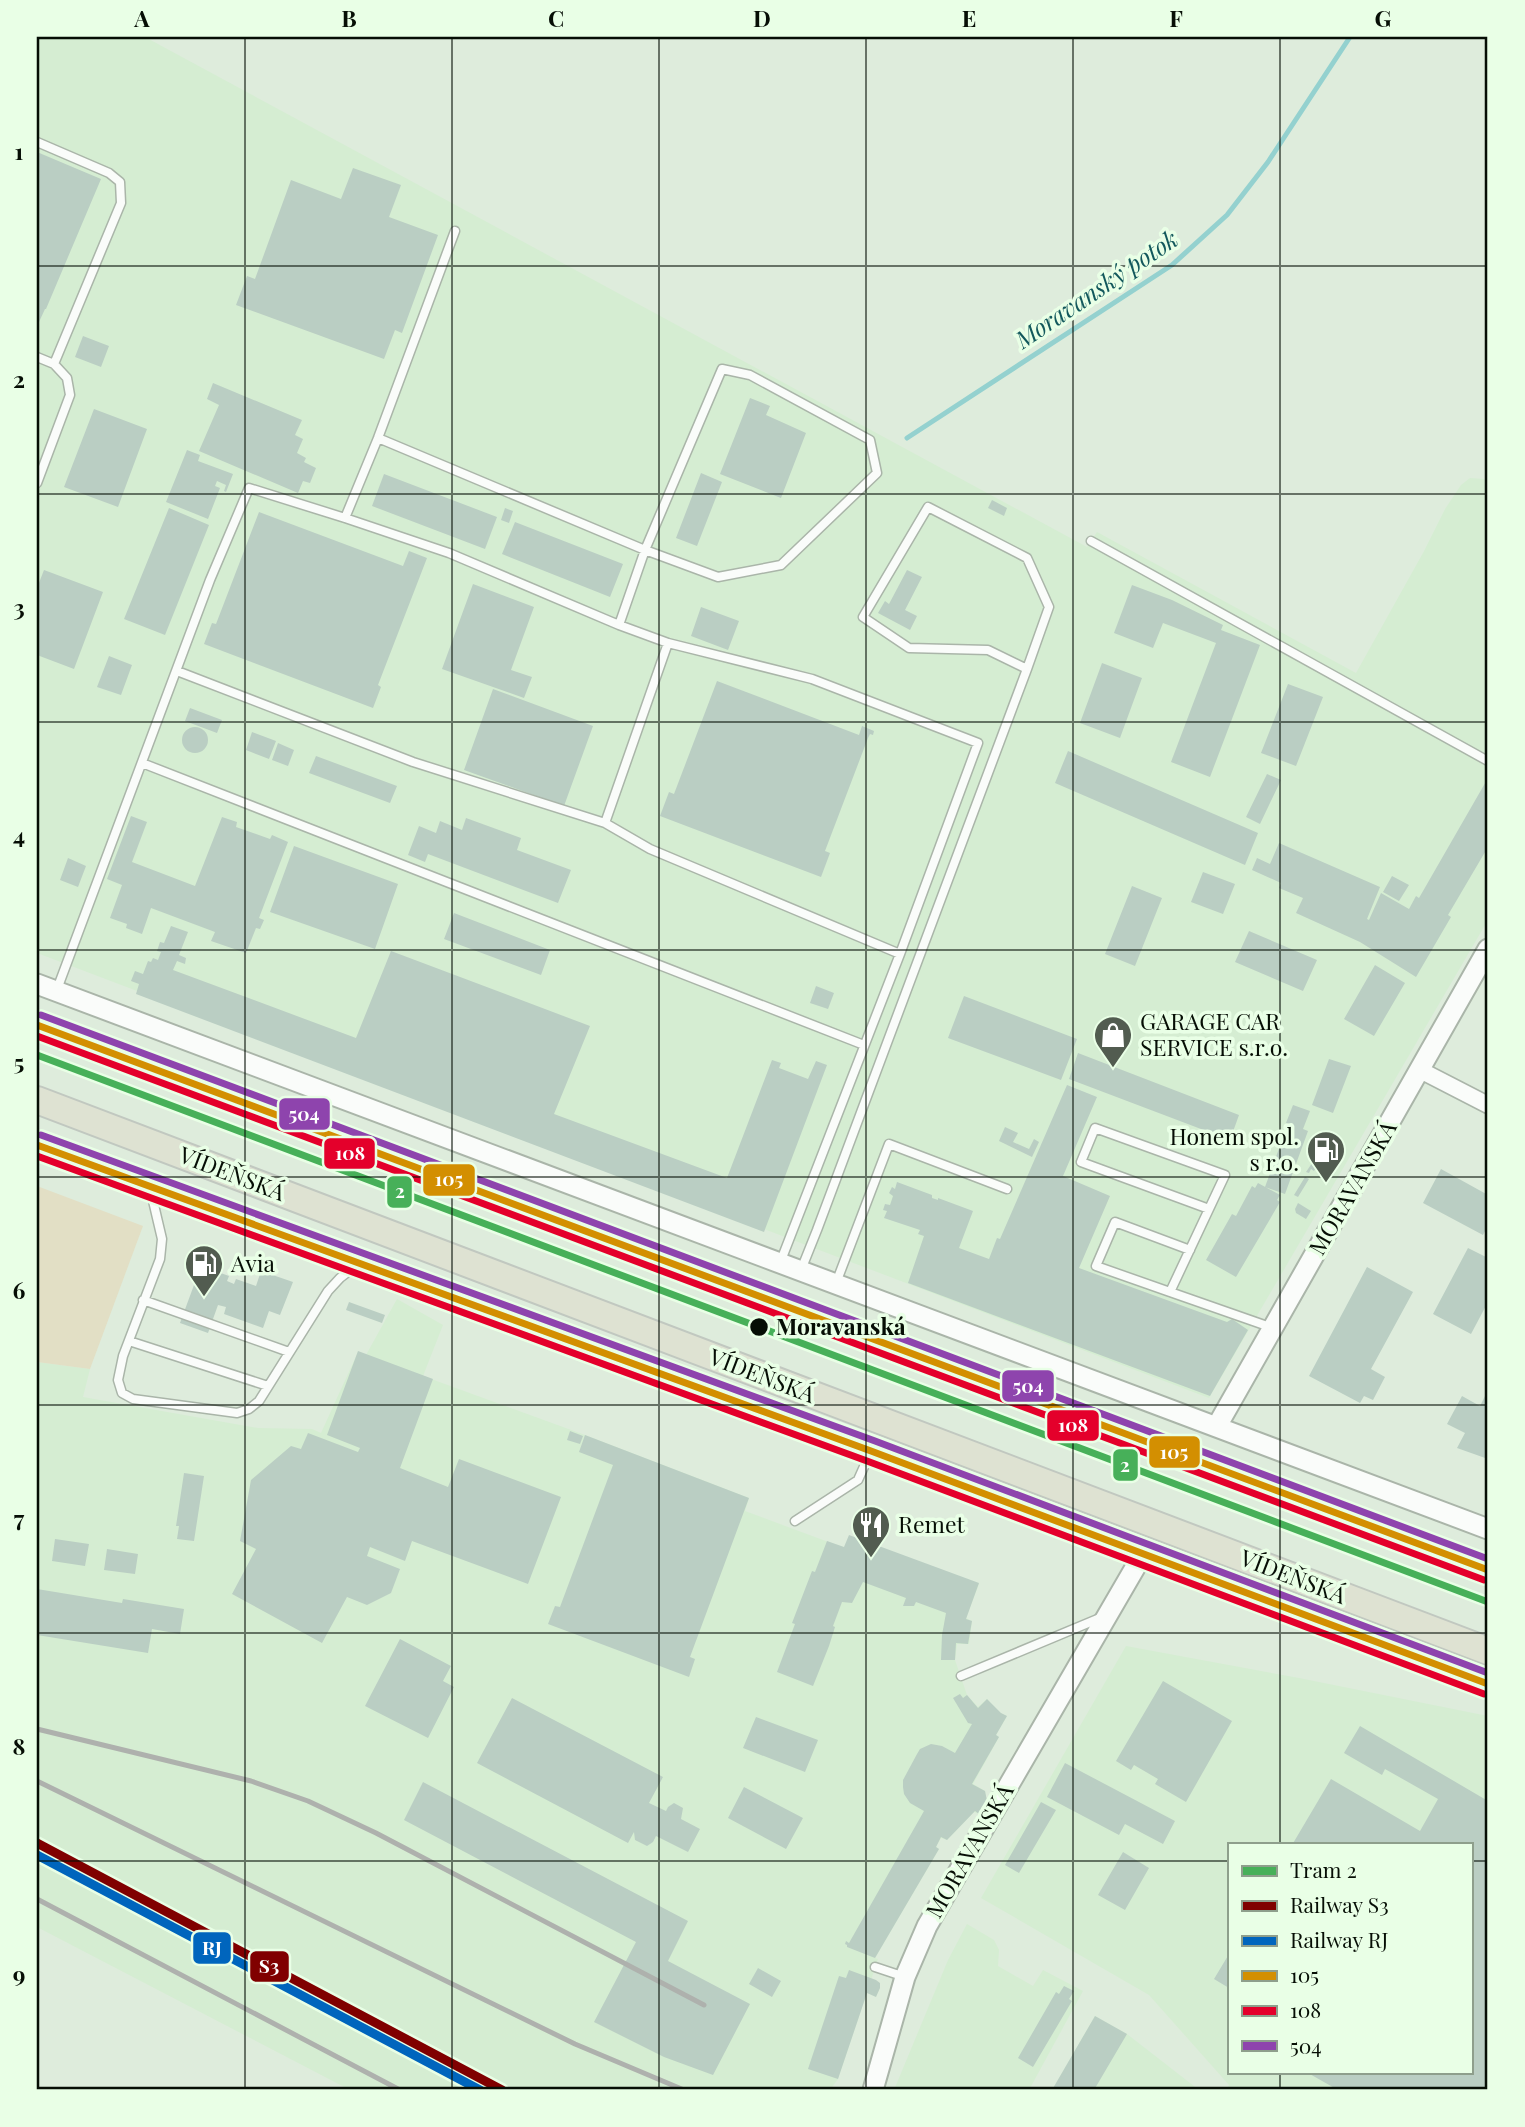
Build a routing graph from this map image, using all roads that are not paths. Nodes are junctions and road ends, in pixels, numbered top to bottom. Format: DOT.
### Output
graph roads {
  1 [pos="37,142"];
  2 [pos="455,231"];
  3 [pos="37,357"];
  4 [pos="54,364"];
  5 [pos="378,438"];
  6 [pos="37,483"];
  7 [pos="345,518"];
  8 [pos="1091,541"];
  9 [pos="645,550"];
  10 [pos="619,625"];
  11 [pos="668,642"];
  12 [pos="1027,669"];
  13 [pos="177,670"];
  14 [pos="1488,761"];
  15 [pos="142,763"];
  16 [pos="605,823"];
  17 [pos="1488,949"];
  18 [pos="900,954"];
  19 [pos="37,984"];
  20 [pos="57,992"];
  21 [pos="37,1024"];
  22 [pos="864,1045"];
  23 [pos="1420,1070"];
  24 [pos="37,1100"];
  25 [pos="1488,1105"];
  26 [pos="37,1145"];
  27 [pos="149,1186"];
  28 [pos="1007,1189"];
  29 [pos="1209,1209"];
  30 [pos="1190,1250"];
  31 [pos="359,1263"];
  32 [pos="780,1263"];
  33 [pos="801,1270"];
  34 [pos="836,1283"];
  35 [pos="1170,1292"];
  36 [pos="144,1300"];
  37 [pos="1273,1328"];
  38 [pos="129,1341"];
  39 [pos="289,1352"];
  40 [pos="268,1386"];
  41 [pos="1217,1426"];
  42 [pos="871,1451"];
  43 [pos="795,1521"];
  44 [pos="1488,1529"];
  45 [pos="1143,1554"];
  46 [pos="1488,1570"];
  47 [pos="1108,1615"];
  48 [pos="1488,1651"];
  49 [pos="961,1676"];
  50 [pos="1488,1684"];
  51 [pos="875,1967"];
  52 [pos="905,1977"];
  53 [pos="873,2090"];
  1 -- 4 [label="lane"];
  2 -- 5 [label="lane"];
  3 -- 4 [label="lane"];
  4 -- 6 [label="lane"];
  5 -- 7 [label="lane"];
  5 -- 9 [label="lane"];
  7 -- 10 [label="lane"];
  7 -- 13 [label="lane"];
  8 -- 14 [label="lane"];
  9 -- 9 [label="lane"];
  9 -- 10 [label="lane"];
  10 -- 11 [label="lane"];
  11 -- 16 [label="lane"];
  11 -- 18 [label="lane"];
  12 -- 12 [label="lane"];
  12 -- 33 [label="lane"];
  13 -- 15 [label="lane"];
  13 -- 16 [label="lane"];
  15 -- 20 [label="lane"];
  15 -- 22 [label="lane"];
  16 -- 18 [label="lane"];
  17 -- 23 [label="street, MORAVANSKÁ"];
  18 -- 22 [label="lane"];
  19 -- 20 [label="street"];
  20 -- 32 [label="street"];
  21 -- 46 [label="highway"];
  22 -- 32 [label="lane"];
  23 -- 25 [label="street"];
  23 -- 37 [label="street, MORAVANSKÁ"];
  24 -- 48 [label="highway, VÍDEŇSKÁ"];
  26 -- 27 [label="street, VÍDEŇSKÁ"];
  27 -- 31 [label="street, VÍDEŇSKÁ"];
  27 -- 36 [label="lane"];
  28 -- 34 [label="lane"];
  29 -- 29 [label="lane"];
  29 -- 30 [label="lane"];
  30 -- 35 [label="lane"];
  30 -- 35 [label="lane"];
  31 -- 39 [label="lane"];
  31 -- 42 [label="street, VÍDEŇSKÁ"];
  32 -- 33 [label="street"];
  33 -- 34 [label="street"];
  34 -- 41 [label="street"];
  35 -- 37 [label="lane"];
  36 -- 38 [label="lane"];
  36 -- 39 [label="lane"];
  37 -- 41 [label="street, MORAVANSKÁ"];
  38 -- 40 [label="lane"];
  38 -- 40 [label="lane"];
  39 -- 40 [label="lane"];
  41 -- 44 [label="street"];
  42 -- 43 [label="lane"];
  42 -- 45 [label="street, VÍDEŇSKÁ"];
  45 -- 47 [label="street, MORAVANSKÁ"];
  45 -- 50 [label="street, VÍDEŇSKÁ"];
  47 -- 49 [label="lane"];
  47 -- 52 [label="street, MORAVANSKÁ"];
  51 -- 52 [label="lane"];
  52 -- 53 [label="street, MORAVANSKÁ"];
}
